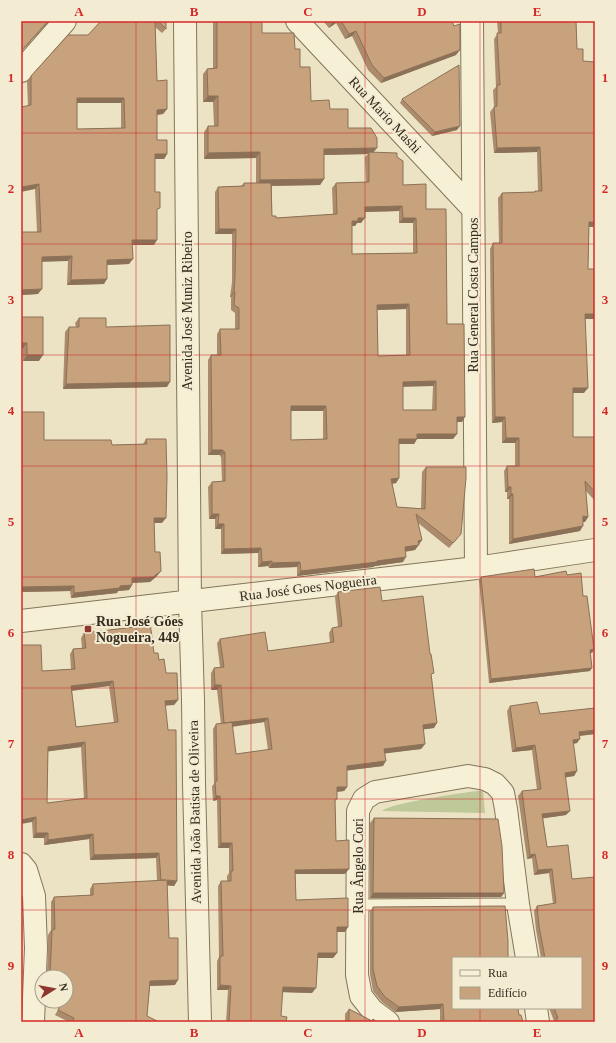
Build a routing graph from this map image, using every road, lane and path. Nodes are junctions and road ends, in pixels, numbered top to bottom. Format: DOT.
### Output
graph roads {
  1 [pos="66,21"];
  2 [pos="185,21"];
  3 [pos="297,21"];
  4 [pos="472,21"];
  5 [pos="21,71"];
  6 [pos="473,209"];
  7 [pos="595,550"];
  8 [pos="476,568"];
  9 [pos="190,602"];
  10 [pos="21,621"];
  11 [pos="21,864"];
  12 [pos="518,904"];
  13 [pos="358,905"];
  14 [pos="527,957"];
  15 [pos="536,1009"];
  16 [pos="40,1019"];
  17 [pos="200,1022"];
  18 [pos="388,1022"];
  19 [pos="538,1022"];
  1 -- 5 [label="street"];
  2 -- 9 [label="street, Avenida José Muniz Ribeiro"];
  3 -- 6 [label="street, Rua Mario Mashi"];
  4 -- 6 [label="street, Rua General Costa Campos"];
  6 -- 8 [label="street, Rua General Costa Campos"];
  7 -- 8 [label="street, Rua José Goes Nogueira"];
  8 -- 9 [label="street, Rua José Goes Nogueira"];
  9 -- 10 [label="street, Rua José Goes Nogueira"];
  9 -- 17 [label="street, Avenida João Batista de Oliveira"];
  11 -- 16 [label="street"];
  12 -- 13 [label="lane"];
  12 -- 13 [label="street, Rua Ângelo Cori"];
  12 -- 14 [label="street"];
  13 -- 18 [label="street, Rua Ângelo Cori"];
  15 -- 19 [label="street"];
}
